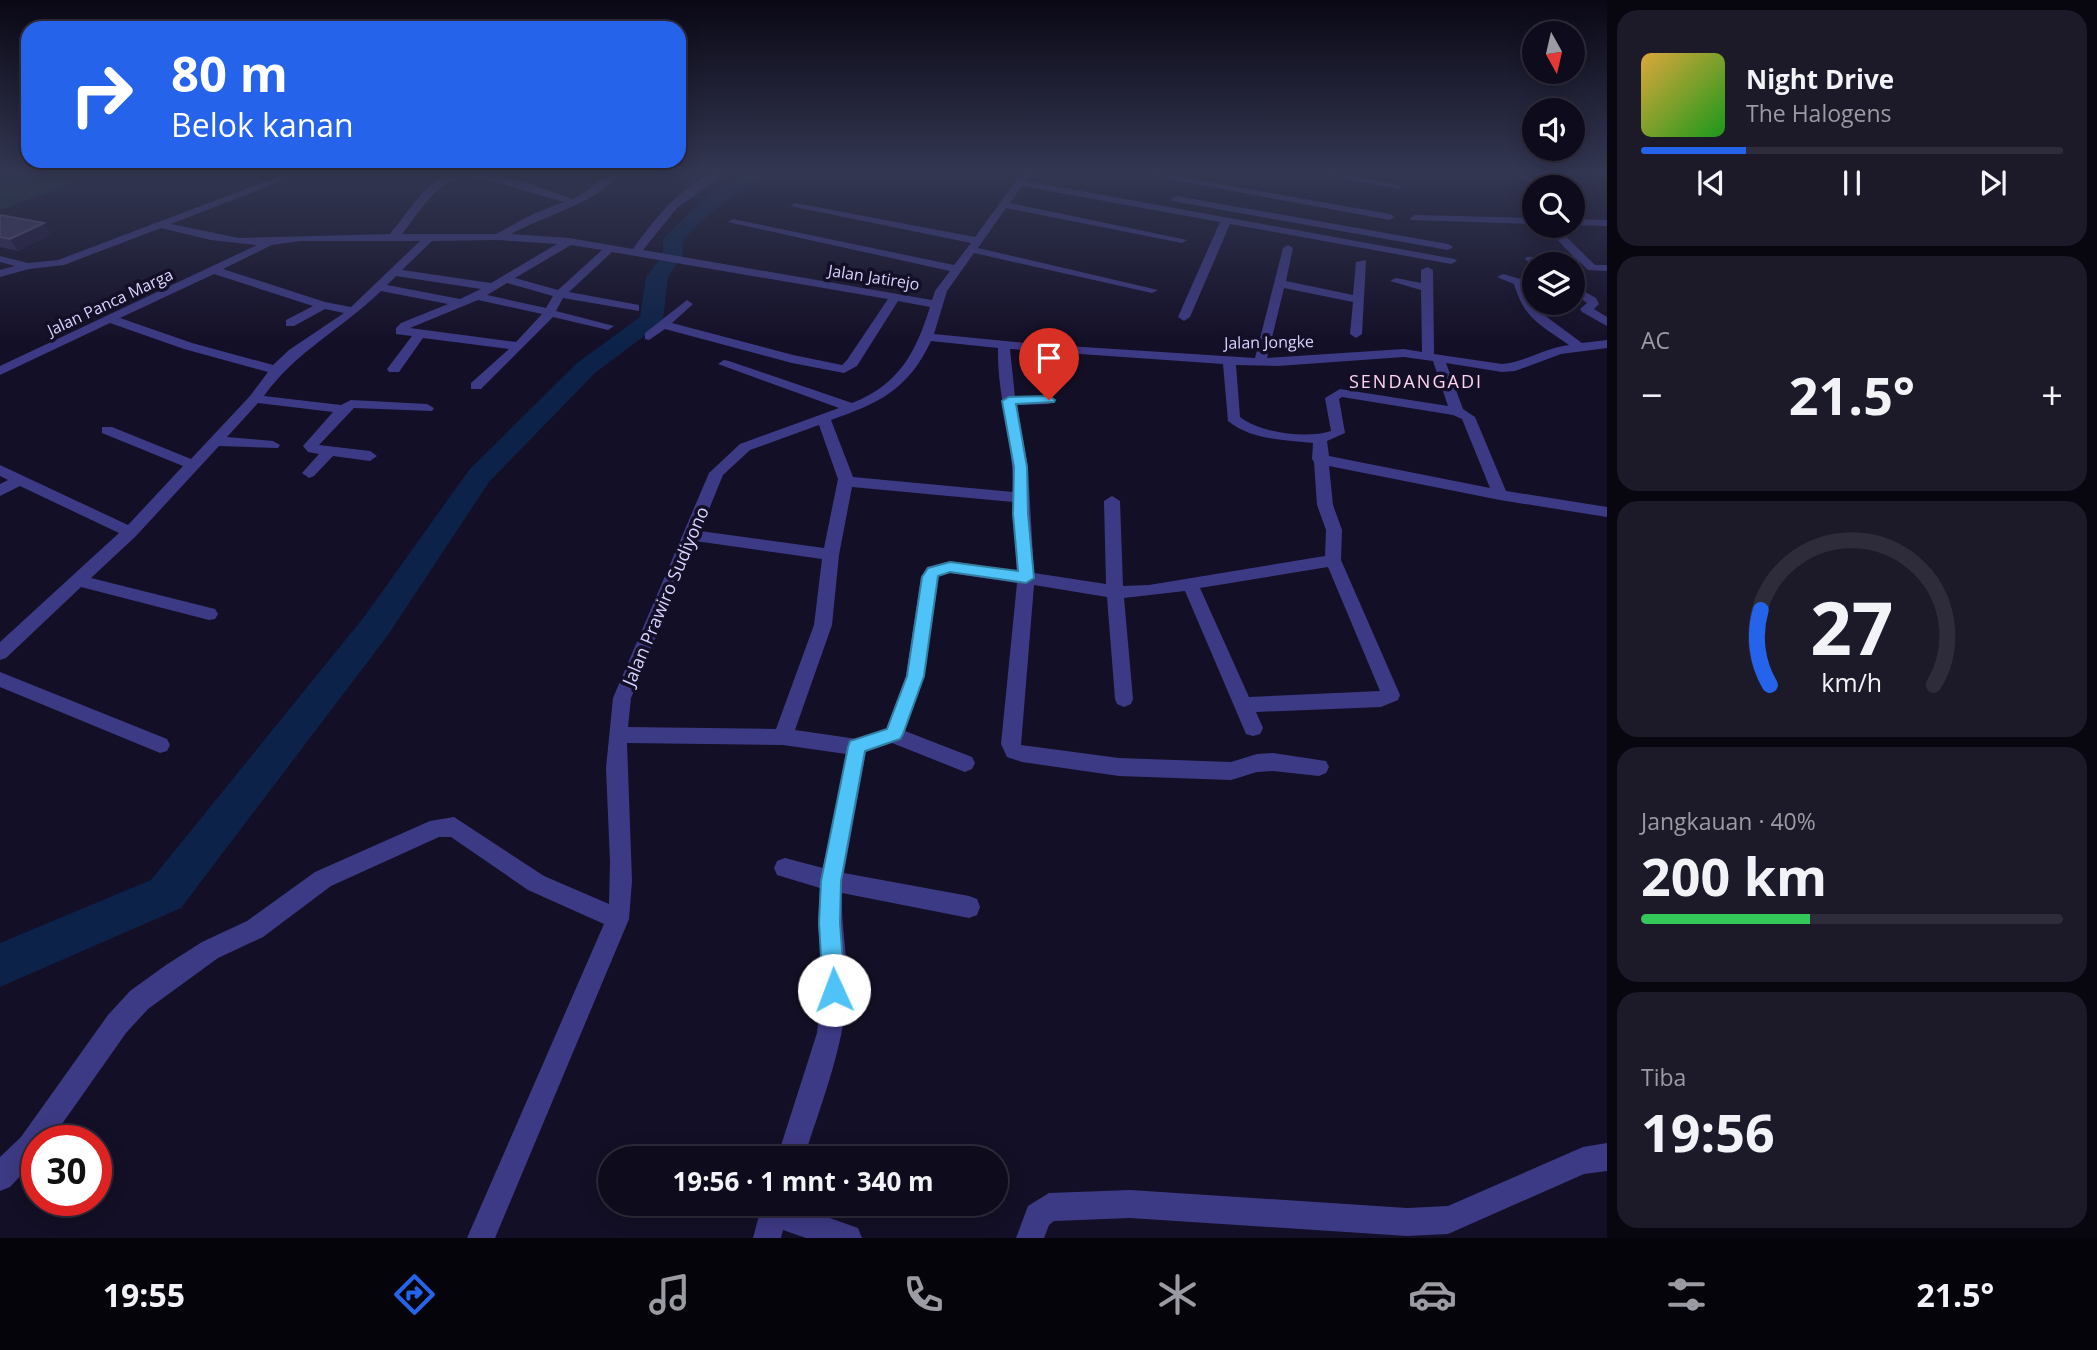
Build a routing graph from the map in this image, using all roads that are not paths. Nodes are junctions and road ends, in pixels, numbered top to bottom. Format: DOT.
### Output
graph roads {
  1 [pos="151,229"];
  2 [pos="177,229"];
  3 [pos="401,229"];
  4 [pos="513,229"];
  5 [pos="653,229"];
  6 [pos="765,229"];
  7 [pos="898,229"];
  8 [pos="988,229"];
  9 [pos="1125,229"];
  10 [pos="1223,229"];
  11 [pos="1270,229"];
  12 [pos="1327,229"];
  13 [pos="1364,229"];
  14 [pos="1363,236"];
  15 [pos="429,237"];
  16 [pos="498,237"];
  17 [pos="393,238"];
  18 [pos="1561,238"];
  19 [pos="1182,240"];
  20 [pos="569,241"];
  21 [pos="270,242"];
  22 [pos="976,246"];
  23 [pos="1448,247"];
  24 [pos="1288,248"];
  25 [pos="609,249"];
  26 [pos="1576,252"];
  27 [pos="635,254"];
  28 [pos="0,259"];
  29 [pos="1451,261"];
  30 [pos="1585,261"];
  31 [pos="1362,262"];
  32 [pos="28,266"];
  33 [pos="1607,268"];
  34 [pos="956,269"];
  35 [pos="214,270"];
  36 [pos="1427,270"];
  37 [pos="392,272"];
  38 [pos="0,274"];
  39 [pos="1503,277"];
  40 [pos="506,279"];
  41 [pos="1396,281"];
  42 [pos="1518,283"];
  43 [pos="1522,284"];
  44 [pos="1281,285"];
  45 [pos="377,287"];
  46 [pos="494,287"];
  47 [pos="1426,287"];
  48 [pos="1152,290"];
  49 [pos="560,294"];
  50 [pos="477,296"];
  51 [pos="1585,296"];
  52 [pos="895,298"];
  53 [pos="1358,300"];
  54 [pos="462,303"];
  55 [pos="323,304"];
  56 [pos="687,304"];
  57 [pos="935,304"];
  58 [pos="635,308"];
  59 [pos="1586,309"];
  60 [pos="354,311"];
  61 [pos="549,313"];
  62 [pos="1184,317"];
  63 [pos="110,319"];
  64 [pos="1607,322"];
  65 [pos="290,324"];
  66 [pos="664,324"];
  67 [pos="608,326"];
  68 [pos="1356,334"];
  69 [pos="419,335"];
  70 [pos="649,336"];
  71 [pos="927,337"];
  72 [pos="1607,344"];
  73 [pos="1004,345"];
  74 [pos="519,346"];
  75 [pos="1578,346"];
  76 [pos="0,355"];
  77 [pos="1433,358"];
  78 [pos="1229,361"];
  79 [pos="19,362"];
  80 [pos="1260,362"];
  81 [pos="723,364"];
  82 [pos="394,369"];
  83 [pos="276,370"];
  84 [pos="0,371"];
  85 [pos="476,386"];
  86 [pos="255,399"];
  87 [pos="1049,400"];
  88 [pos="1009,401"];
  89 [pos="427,408"];
  90 [pos="853,408"];
  91 [pos="343,409"];
  92 [pos="1457,411"];
  93 [pos="824,420"];
  94 [pos="107,429"];
  95 [pos="1320,439"];
  96 [pos="218,441"];
  97 [pos="273,445"];
  98 [pos="329,452"];
  99 [pos="370,456"];
  100 [pos="1319,459"];
  101 [pos="193,465"];
  102 [pos="0,470"];
  103 [pos="309,473"];
  104 [pos="20,479"];
  105 [pos="845,481"];
  106 [pos="0,491"];
  107 [pos="1500,495"];
  108 [pos="1021,498"];
  109 [pos="1112,501"];
  110 [pos="1607,512"];
  111 [pos="131,532"];
  112 [pos="690,535"];
  113 [pos="831,555"];
  114 [pos="1333,560"];
  115 [pos="1026,578"];
  116 [pos="80,581"];
  117 [pos="1190,584"];
  118 [pos="1115,592"];
  119 [pos="209,614"];
  120 [pos="0,653"];
  121 [pos="0,679"];
  122 [pos="1124,699"];
  123 [pos="1241,705"];
  124 [pos="1252,728"];
  125 [pos="894,734"];
  126 [pos="617,735"];
  127 [pos="783,737"];
  128 [pos="160,745"];
  129 [pos="857,747"];
  130 [pos="965,763"];
  131 [pos="1319,767"];
  132 [pos="785,869"];
  133 [pos="831,881"];
  134 [pos="969,907"];
  135 [pos="618,919"];
  136 [pos="794,1146"];
  137 [pos="1607,1157"];
  138 [pos="0,1177"];
  139 [pos="772,1218"];
  140 [pos="1409,1230"];
  141 [pos="481,1238"];
  142 [pos="848,1238"];
  143 [pos="1030,1238"];
  1 -- 32 [label="street"];
  2 -- 21 [label="street"];
  3 -- 17 [label="street"];
  4 -- 16 [label="street"];
  5 -- 27 [label="street"];
  6 -- 34 [label="street"];
  7 -- 22 [label="street"];
  8 -- 22 [label="street, Jalan Prawiro Sudiyono"];
  9 -- 19 [label="street"];
  10 -- 62 [label="street"];
  11 -- 29 [label="street"];
  12 -- 14 [label="street"];
  13 -- 14 [label="street"];
  14 -- 23 [label="street"];
  15 -- 16 [label="street"];
  15 -- 17 [label="street"];
  15 -- 37 [label="street"];
  16 -- 20 [label="street"];
  17 -- 21 [label="street"];
  18 -- 26 [label="street"];
  20 -- 25 [label="street"];
  20 -- 40 [label="street"];
  21 -- 35 [label="street, Jalan Panca Marga"];
  22 -- 34 [label="street, Jalan Prawiro Sudiyono"];
  22 -- 48 [label="street"];
  24 -- 44 [label="street"];
  25 -- 27 [label="street"];
  25 -- 49 [label="street"];
  27 -- 52 [label="street, Jalan Jatirejo"];
  28 -- 32 [label="street"];
  30 -- 33 [label="street"];
  31 -- 53 [label="street"];
  32 -- 38 [label="street"];
  34 -- 57 [label="street, Jalan Prawiro Sudiyono"];
  35 -- 55 [label="street"];
  35 -- 63 [label="street, Jalan Panca Marga"];
  36 -- 47 [label="street"];
  37 -- 45 [label="street"];
  37 -- 46 [label="street"];
  39 -- 42 [label="street"];
  40 -- 46 [label="street"];
  40 -- 49 [label="street"];
  41 -- 47 [label="street"];
  42 -- 43 [label="street"];
  42 -- 75 [label="street"];
  44 -- 53 [label="street"];
  44 -- 80 [label="street"];
  45 -- 54 [label="street"];
  45 -- 60 [label="street"];
  46 -- 50 [label="street"];
  47 -- 77 [label="street"];
  49 -- 58 [label="street"];
  49 -- 61 [label="street"];
  50 -- 54 [label="street"];
  50 -- 61 [label="street"];
  51 -- 59 [label="street"];
  52 -- 57 [label="street, Jalan Jatirejo"];
  52 -- 66 [label="street"];
  53 -- 68 [label="street"];
  54 -- 69 [label="street"];
  55 -- 60 [label="street"];
  55 -- 65 [label="street"];
  56 -- 66 [label="street"];
  57 -- 71 [label="street, Jalan Prawiro Sudiyono"];
  59 -- 64 [label="street"];
  60 -- 83 [label="street"];
  61 -- 67 [label="street"];
  61 -- 74 [label="street"];
  63 -- 79 [label="street, Jalan Panca Marga"];
  63 -- 83 [label="street"];
  66 -- 70 [label="street"];
  69 -- 74 [label="street"];
  69 -- 82 [label="street"];
  71 -- 73 [label="street, Jalan Jongke"];
  71 -- 90 [label="street, Jalan Prawiro Sudiyono"];
  72 -- 75 [label="street, Jalan Jongke"];
  73 -- 78 [label="street, Jalan Jongke"];
  73 -- 88 [label="street"];
  74 -- 85 [label="street"];
  75 -- 77 [label="street, Jalan Jongke"];
  76 -- 79 [label="street"];
  77 -- 80 [label="street, Jalan Jongke"];
  77 -- 92 [label="street"];
  78 -- 80 [label="street, Jalan Jongke"];
  78 -- 95 [label="street"];
  79 -- 84 [label="street, Jalan Panca Marga"];
  81 -- 90 [label="street"];
  83 -- 86 [label="street"];
  86 -- 91 [label="street"];
  86 -- 96 [label="street"];
  87 -- 88 [label="street"];
  88 -- 108 [label="street"];
  89 -- 91 [label="street"];
  90 -- 93 [label="street, Jalan Prawiro Sudiyono"];
  91 -- 98 [label="street"];
  92 -- 95 [label="street"];
  92 -- 107 [label="street"];
  93 -- 105 [label="street"];
  93 -- 112 [label="street, Jalan Prawiro Sudiyono"];
  94 -- 101 [label="street"];
  95 -- 100 [label="street"];
  96 -- 97 [label="street"];
  96 -- 101 [label="street"];
  98 -- 99 [label="street"];
  98 -- 103 [label="street"];
  100 -- 107 [label="street"];
  100 -- 114 [label="street"];
  101 -- 111 [label="street"];
  102 -- 104 [label="street"];
  104 -- 106 [label="street"];
  104 -- 111 [label="street"];
  105 -- 108 [label="street"];
  105 -- 113 [label="street"];
  107 -- 110 [label="street"];
  108 -- 115 [label="street"];
  109 -- 118 [label="street"];
  111 -- 116 [label="street"];
  112 -- 113 [label="street"];
  112 -- 126 [label="street, Jalan Prawiro Sudiyono"];
  113 -- 127 [label="street"];
  114 -- 117 [label="street"];
  114 -- 123 [label="street"];
  115 -- 118 [label="street"];
  115 -- 125 [label="street"];
  115 -- 131 [label="street"];
  116 -- 119 [label="street"];
  116 -- 120 [label="street"];
  117 -- 118 [label="street"];
  117 -- 123 [label="street"];
  118 -- 122 [label="street"];
  121 -- 128 [label="street"];
  123 -- 124 [label="street"];
  125 -- 129 [label="street"];
  125 -- 130 [label="street"];
  126 -- 127 [label="street"];
  126 -- 135 [label="street, Jalan Prawiro Sudiyono"];
  127 -- 129 [label="street"];
  129 -- 133 [label="street"];
  132 -- 133 [label="street"];
  133 -- 134 [label="street"];
  133 -- 136 [label="street"];
  135 -- 138 [label="street"];
  135 -- 141 [label="street, Jalan Prawiro Sudiyono"];
  137 -- 140 [label="street"];
  139 -- 142 [label="street"];
  140 -- 143 [label="street"];
}
